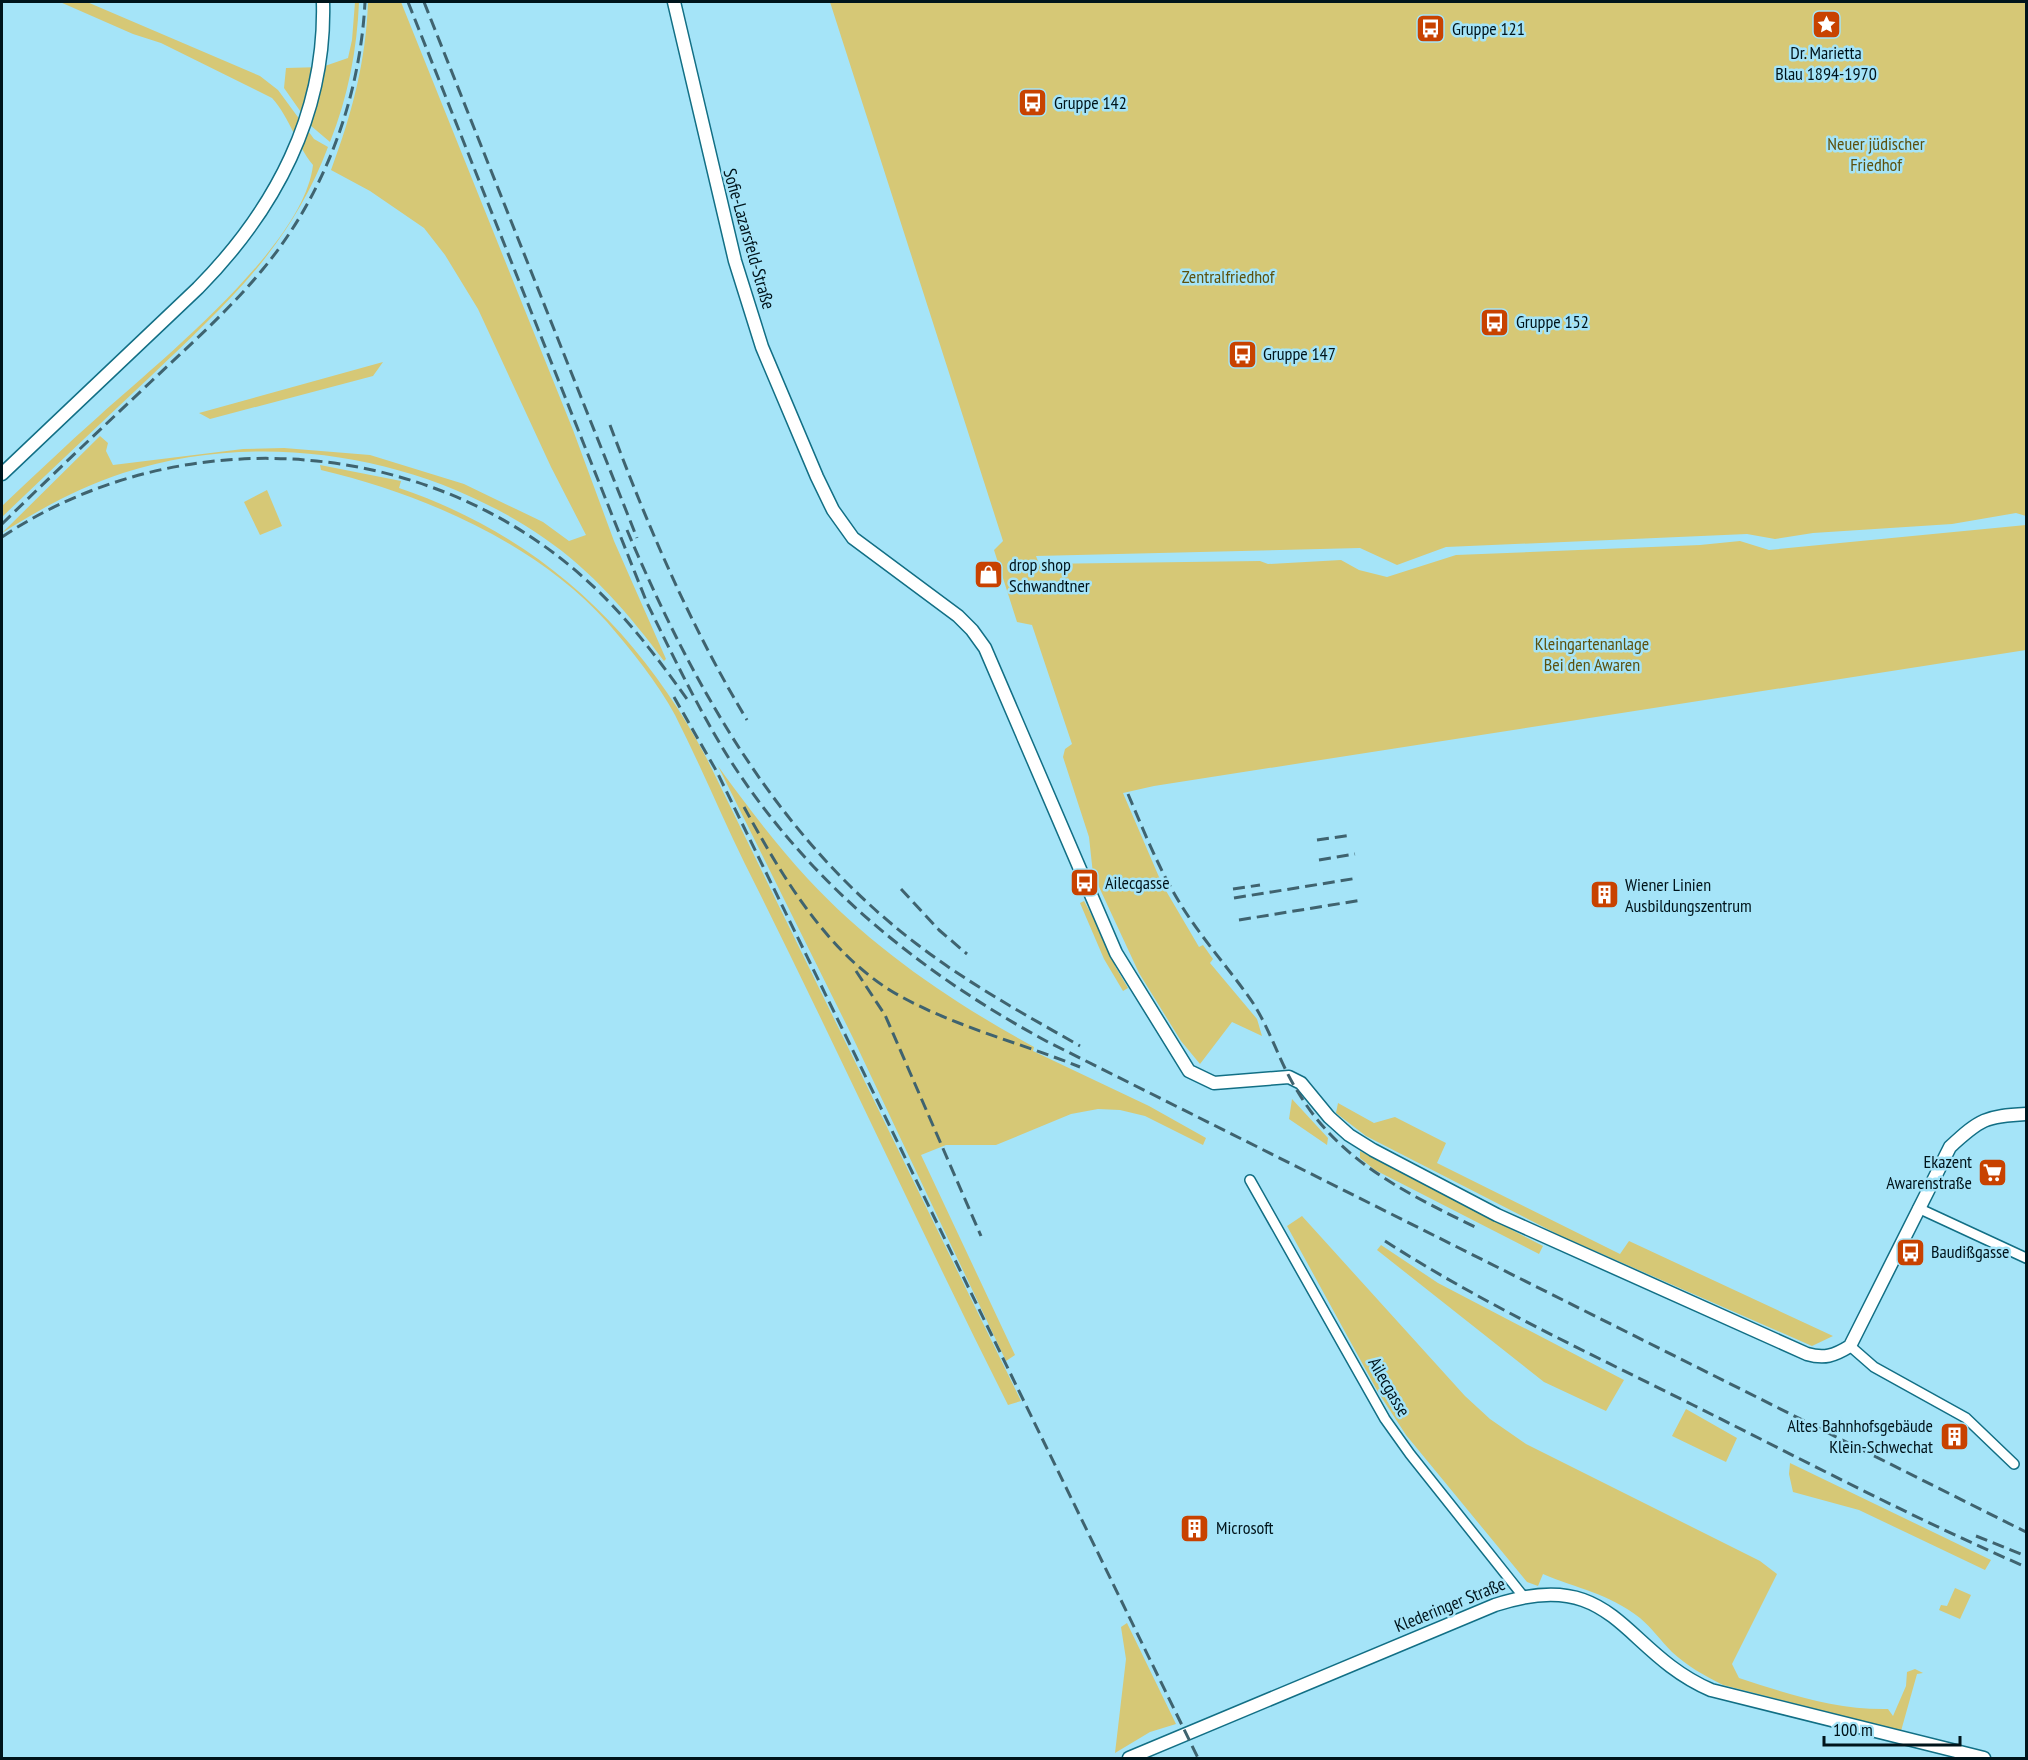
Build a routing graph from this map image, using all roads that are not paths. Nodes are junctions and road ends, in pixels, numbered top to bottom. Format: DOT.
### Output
graph roads {
  1 [pos="323,2"];
  2 [pos="674,2"];
  3 [pos="2,474"];
  4 [pos="2026,1114"];
  5 [pos="1250,1180"];
  6 [pos="1918,1208"];
  7 [pos="2026,1258"];
  8 [pos="1850,1346"];
  9 [pos="2014,1464"];
  10 [pos="1523,1596"];
  11 [pos="1129,1758"];
  12 [pos="1984,1758"];
  1 -- 3 [label="street"];
  2 -- 8 [label="street, Sofie-Lazarsfeld-Straße"];
  4 -- 6 [label="street"];
  5 -- 10 [label="street, Ailecgasse"];
  6 -- 7 [label="street"];
  6 -- 8 [label="street"];
  8 -- 9 [label="street"];
  10 -- 11 [label="street, Klederinger Straße"];
  10 -- 12 [label="street, Klederinger Straße"];
}
